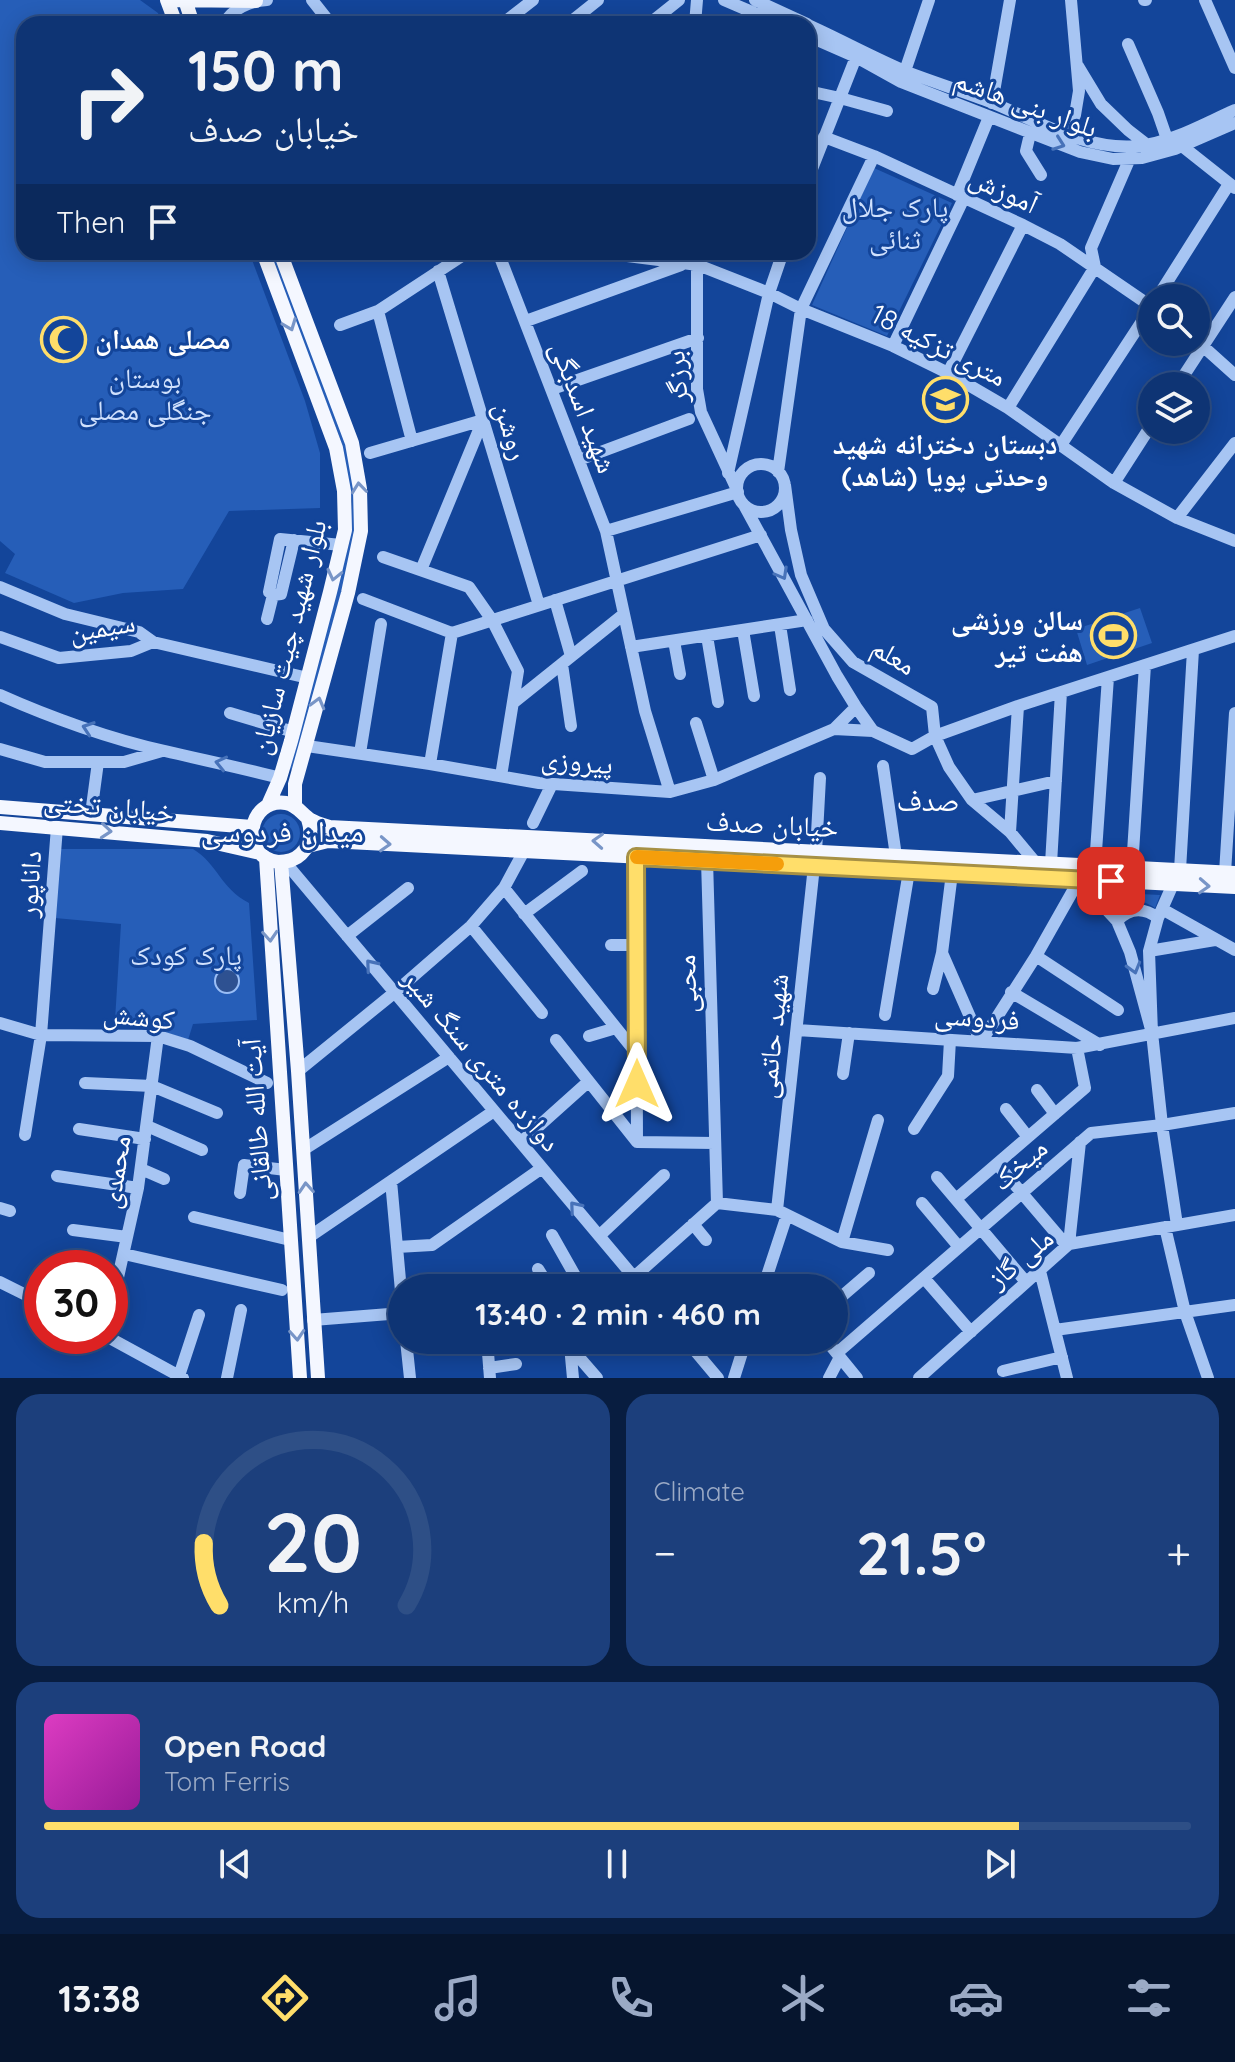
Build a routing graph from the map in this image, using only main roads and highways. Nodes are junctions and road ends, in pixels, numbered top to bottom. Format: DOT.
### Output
graph roads {
  1 [pos="167,0"];
  2 [pos="185,0"];
  3 [pos="256,1"];
  4 [pos="266,260"];
  5 [pos="283,260"];
  6 [pos="268,805"];
  7 [pos="295,806"];
  8 [pos="0,807"];
  9 [pos="308,819"];
  10 [pos="0,823"];
  11 [pos="252,827"];
  12 [pos="308,846"];
  13 [pos="273,858"];
  14 [pos="815,859"];
  15 [pos="1230,873"];
  16 [pos="1176,877"];
  17 [pos="1235,887"];
  18 [pos="311,1283"];
  19 [pos="288,1288"];
  20 [pos="300,1378"];
  21 [pos="318,1378"];
  1 -- 2 [label="main road"];
  2 -- 3 [label="main road"];
  4 -- 6 [label="main road, بلوار شهید چیت سازیان, one-way"];
  7 -- 5 [label="main road, بلوار شهید چیت سازیان, one-way"];
  6 -- 7 [label="main road"];
  6 -- 11 [label="main road"];
  7 -- 9 [label="main road"];
  8 -- 11 [label="main road, خیابان تختی"];
  9 -- 12 [label="main road"];
  14 -- 9 [label="main road, خیابان صدف, one-way"];
  10 -- 13 [label="main road, خیابان تختی, one-way"];
  11 -- 13 [label="main road"];
  12 -- 13 [label="main road"];
  12 -- 14 [label="main road, خیابان صدف, one-way"];
  18 -- 13 [label="main road, آیت الله طالقانی, one-way"];
  13 -- 19 [label="main road, آیت الله طالقانی, one-way"];
  14 -- 16 [label="main road, خیابان صدف"];
  14 -- 16 [label="main road, خیابان صدف"];
  15 -- 16 [label="main road, خیابان صدف"];
  16 -- 17 [label="main road, خیابان صدف, one-way"];
  18 -- 19 [label="main road"];
  18 -- 21 [label="main road, آیت الله طالقانی"];
  19 -- 20 [label="main road, آیت الله طالقانی, one-way"];
}
